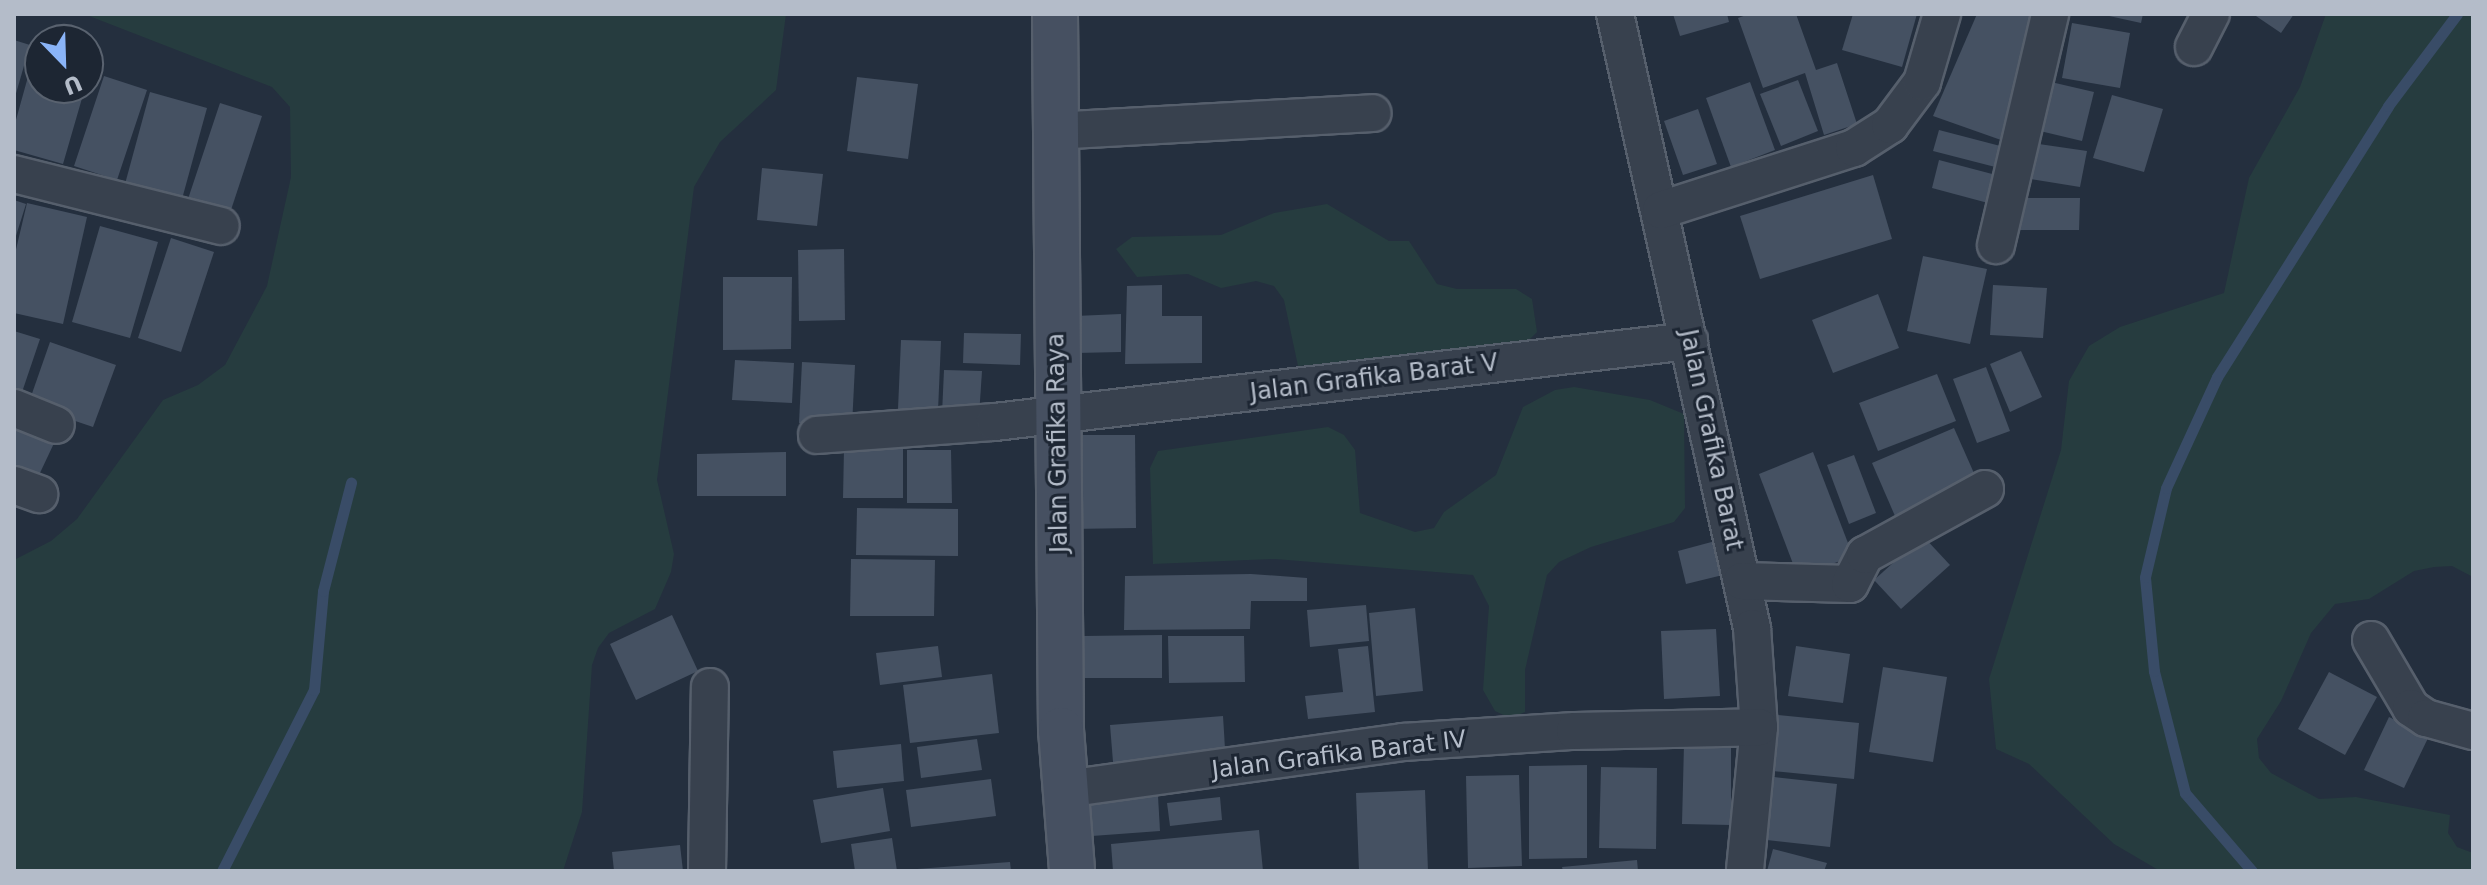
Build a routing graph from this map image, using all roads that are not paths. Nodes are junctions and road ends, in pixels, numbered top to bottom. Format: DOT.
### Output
graph roads {
  1 [pos="1055,14"];
  2 [pos="1615,14"];
  3 [pos="1942,14"];
  4 [pos="2050,14"];
  5 [pos="2211,14"];
  6 [pos="2194,47"];
  7 [pos="1372,113"];
  8 [pos="1053,131"];
  9 [pos="14,174"];
  10 [pos="1661,210"];
  11 [pos="221,226"];
  12 [pos="1996,245"];
  13 [pos="1689,341"];
  14 [pos="14,408"];
  15 [pos="1058,414"];
  16 [pos="56,425"];
  17 [pos="817,435"];
  18 [pos="1985,489"];
  19 [pos="1742,581"];
  20 [pos="2371,640"];
  21 [pos="710,687"];
  22 [pos="1759,727"];
  23 [pos="2473,731"];
  24 [pos="1065,789"];
  25 [pos="707,871"];
  26 [pos="1072,871"];
  27 [pos="1745,871"];
  1 -- 8 [label="main road, Jalan Grafika Raya"];
  2 -- 10 [label="street, Jalan Grafika Barat"];
  3 -- 10 [label="street"];
  4 -- 12 [label="street"];
  5 -- 6 [label="street"];
  7 -- 8 [label="street"];
  8 -- 15 [label="main road, Jalan Grafika Raya"];
  9 -- 11 [label="street"];
  10 -- 13 [label="street, Jalan Grafika Barat"];
  13 -- 15 [label="street, Jalan Grafika Barat V"];
  13 -- 19 [label="street, Jalan Grafika Barat"];
  14 -- 16 [label="street"];
  15 -- 17 [label="street, Jalan Grafika Barat V"];
  15 -- 24 [label="main road, Jalan Grafika Raya"];
  18 -- 19 [label="street"];
  19 -- 22 [label="street, Jalan Grafika Barat"];
  20 -- 23 [label="street"];
  21 -- 25 [label="street"];
  22 -- 24 [label="street, Jalan Grafika Barat IV"];
  22 -- 27 [label="street, Jalan Grafika Barat"];
  24 -- 26 [label="main road, Jalan Grafika Raya"];
}
